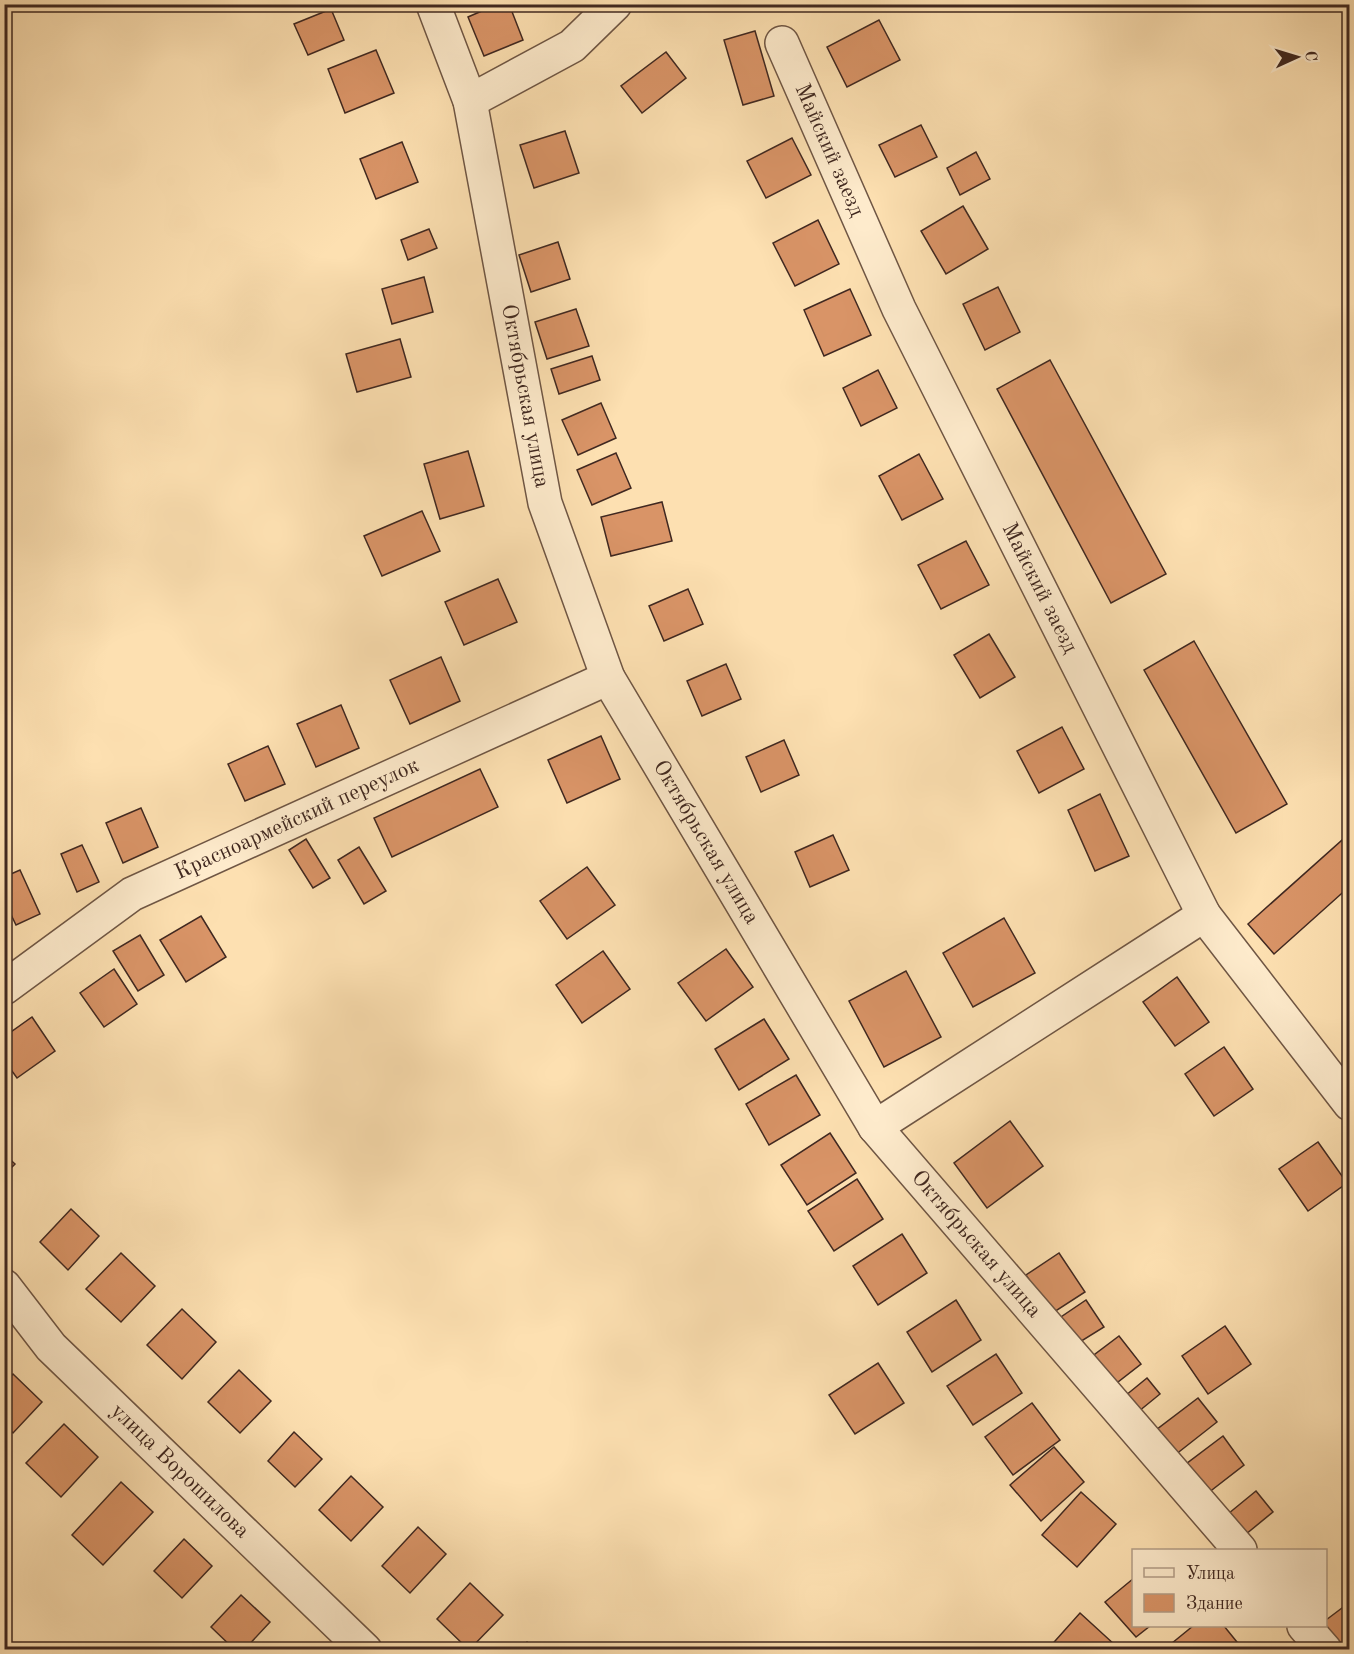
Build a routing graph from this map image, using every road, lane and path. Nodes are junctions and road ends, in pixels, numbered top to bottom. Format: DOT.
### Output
graph roads {
  1 [pos="433,4"];
  2 [pos="615,4"];
  3 [pos="782,43"];
  4 [pos="470,101"];
  5 [pos="608,678"];
  6 [pos="1204,915"];
  7 [pos="4,988"];
  8 [pos="1350,1104"];
  9 [pos="875,1127"];
  10 [pos="4,1286"];
  11 [pos="1238,1549"];
  12 [pos="1305,1627"];
  13 [pos="365,1650"];
  14 [pos="1325,1650"];
  1 -- 4 [label="street, Октябрьская улица"];
  2 -- 4 [label="street"];
  3 -- 6 [label="street, Майский заезд"];
  4 -- 5 [label="street, Октябрьская улица"];
  5 -- 7 [label="street, Красноармейский переулок"];
  5 -- 9 [label="street, Октябрьская улица"];
  6 -- 8 [label="street, Майский заезд"];
  6 -- 9 [label="street"];
  9 -- 11 [label="street, Октябрьская улица"];
  10 -- 13 [label="street, улица Ворошилова"];
  12 -- 14 [label="street"];
}
